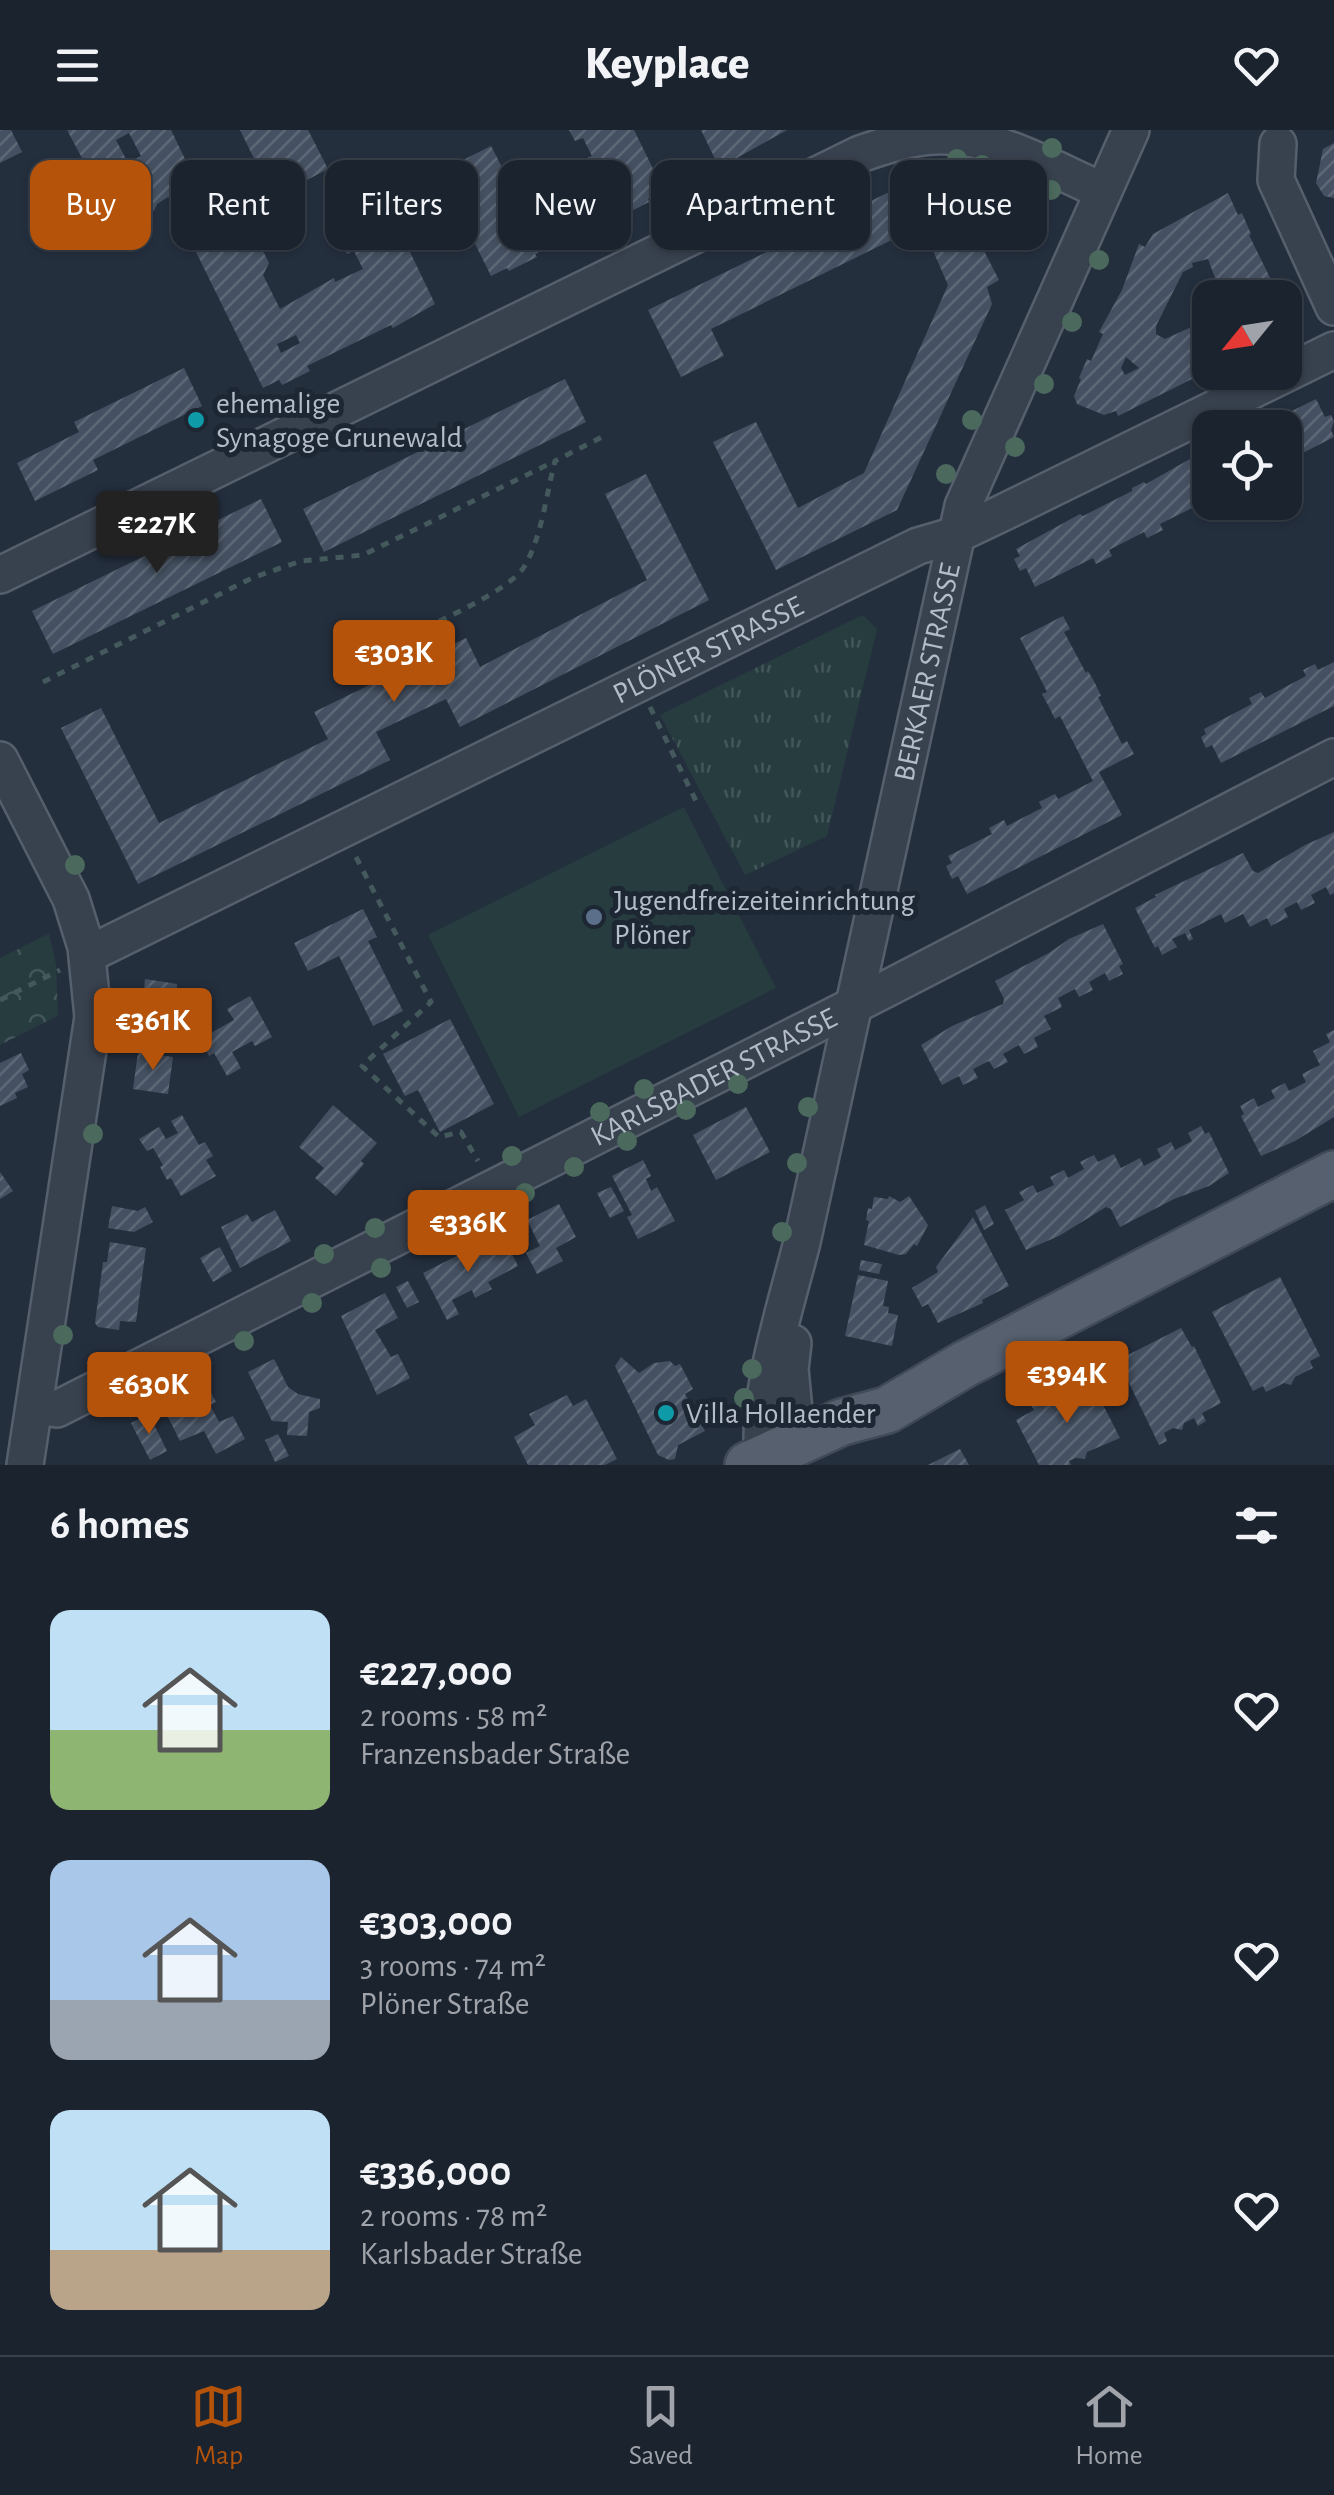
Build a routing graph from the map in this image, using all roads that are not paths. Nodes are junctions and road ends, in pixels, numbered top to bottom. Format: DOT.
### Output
graph roads {
  1 [pos="1131,130"];
  2 [pos="1278,144"];
  3 [pos="1103,191"];
  4 [pos="1334,307"];
  5 [pos="1334,350"];
  6 [pos="956,535"];
  7 [pos="0,576"];
  8 [pos="1334,757"];
  9 [pos="0,760"];
  10 [pos="76,961"];
  11 [pos="854,1005"];
  12 [pos="1334,1174"];
  13 [pos="34,1406"];
  14 [pos="783,1460"];
  15 [pos="25,1465"];
  1 -- 3 [label="street, BERKAER STRASSE"];
  2 -- 4 [label="street"];
  3 -- 6 [label="street, BERKAER STRASSE"];
  3 -- 7 [label="street"];
  5 -- 6 [label="street, PLÖNER STRASSE"];
  6 -- 10 [label="street, PLÖNER STRASSE"];
  6 -- 11 [label="street, BERKAER STRASSE"];
  8 -- 11 [label="street, KARLSBADER STRASSE"];
  9 -- 10 [label="street"];
  10 -- 13 [label="street"];
  11 -- 13 [label="street, KARLSBADER STRASSE"];
  11 -- 14 [label="street, BERKAER STRASSE"];
  12 -- 14 [label="main road"];
  13 -- 15 [label="street"];
}
